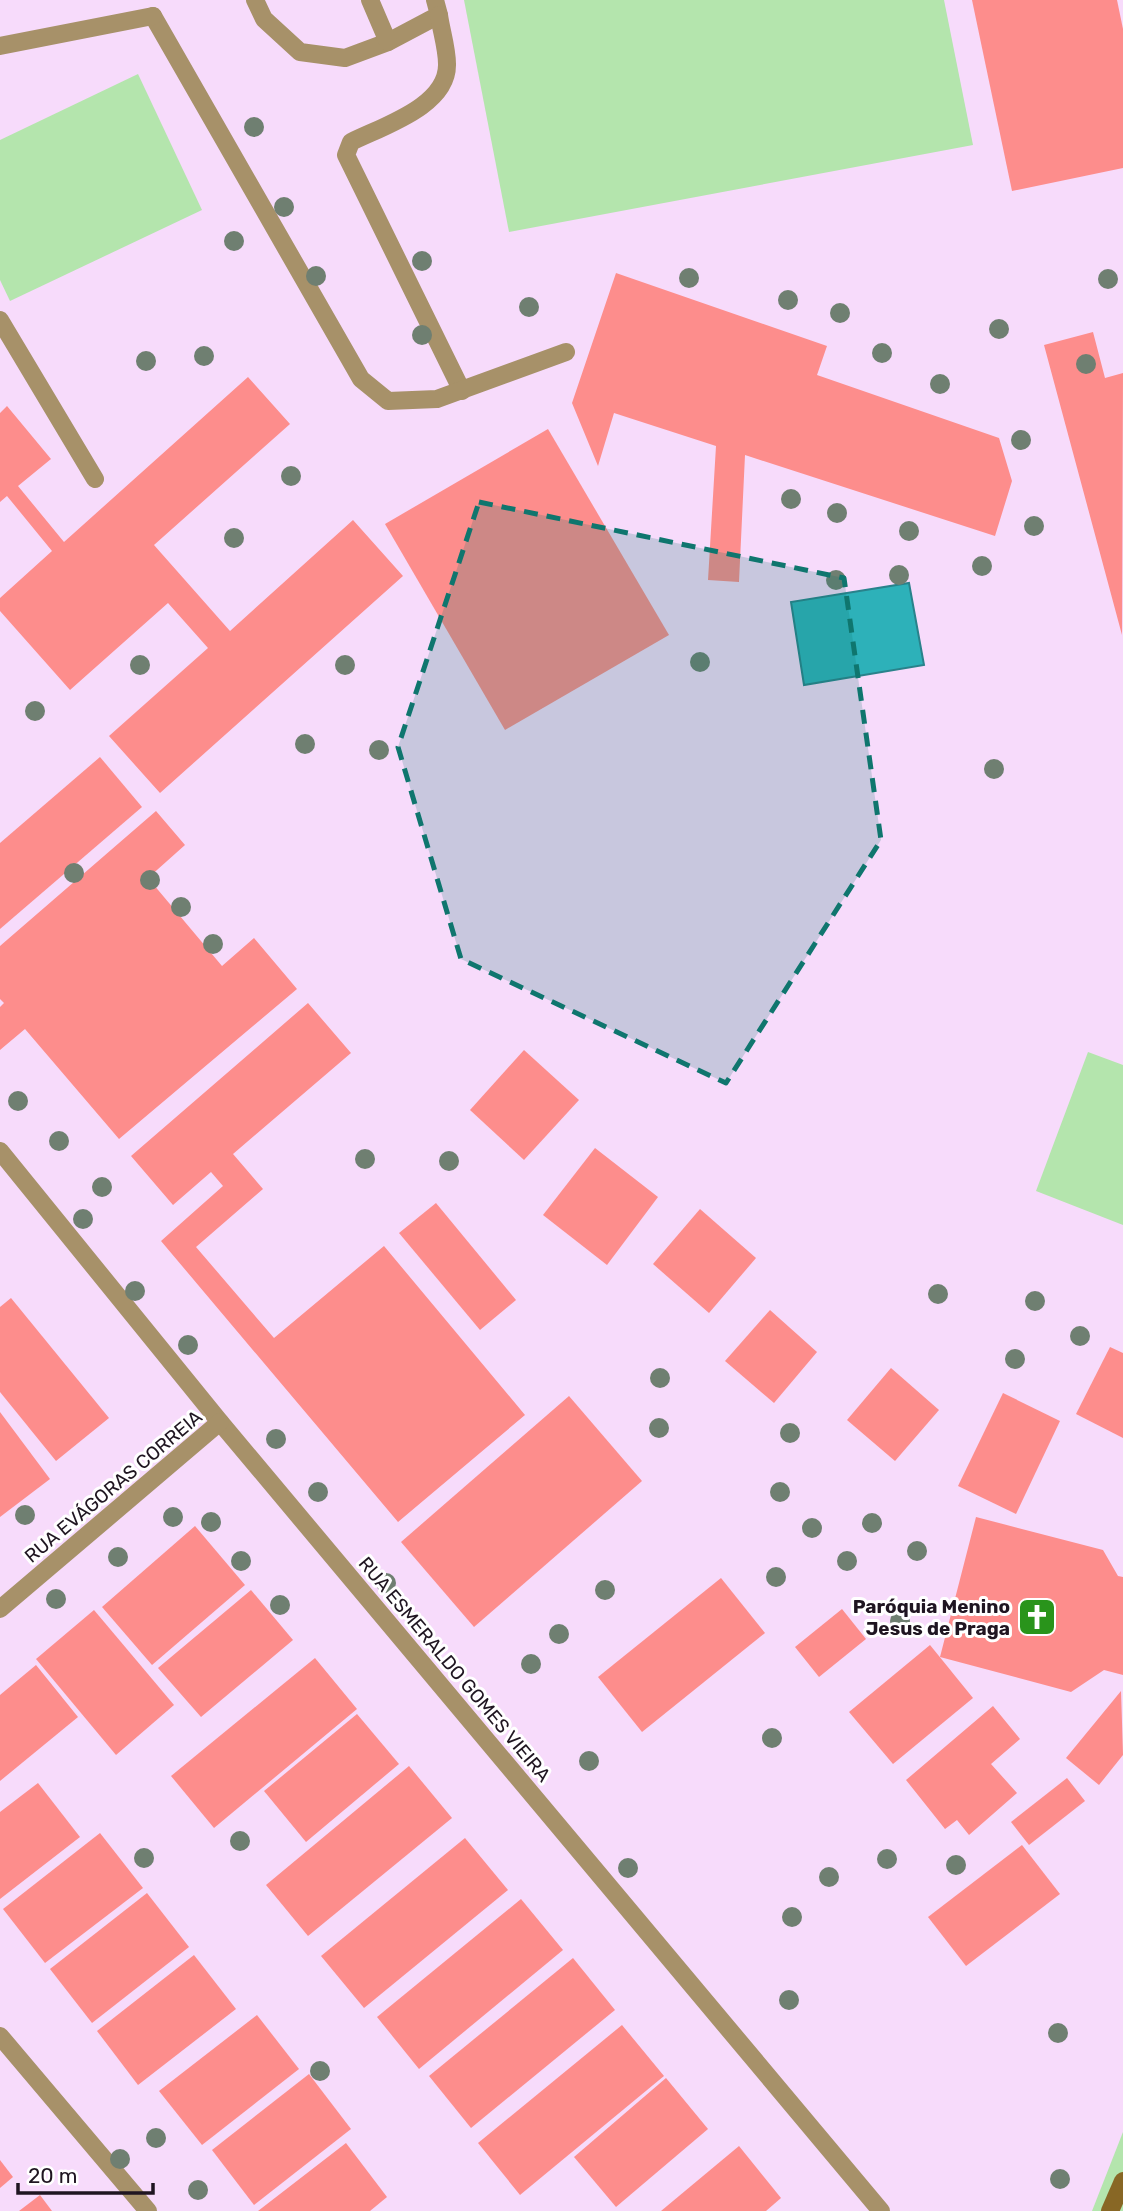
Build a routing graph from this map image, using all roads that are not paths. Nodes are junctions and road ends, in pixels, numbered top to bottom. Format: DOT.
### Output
graph roads {
  1 [pos="255,0"];
  2 [pos="370,0"];
  3 [pos="437,7"];
  4 [pos="388,42"];
  5 [pos="0,46"];
  6 [pos="0,320"];
  7 [pos="566,352"];
  8 [pos="461,391"];
  9 [pos="95,479"];
  10 [pos="0,1151"];
  11 [pos="220,1422"];
  12 [pos="0,1609"];
  13 [pos="0,2036"];
  14 [pos="1123,2181"];
  15 [pos="148,2211"];
  16 [pos="881,2211"];
  17 [pos="1110,2211"];
  1 -- 4 [label="street"];
  2 -- 4 [label="street"];
  3 -- 4 [label="street"];
  3 -- 8 [label="street"];
  5 -- 8 [label="street"];
  6 -- 9 [label="street"];
  7 -- 8 [label="street"];
  10 -- 11 [label="street, RUA ESMERALDO GOMES VIEIRA"];
  11 -- 12 [label="street, RUA EVÁGORAS CORREIA"];
  11 -- 16 [label="street, RUA ESMERALDO GOMES VIEIRA"];
  13 -- 15 [label="street"];
  14 -- 17 [label="main road"];
}
